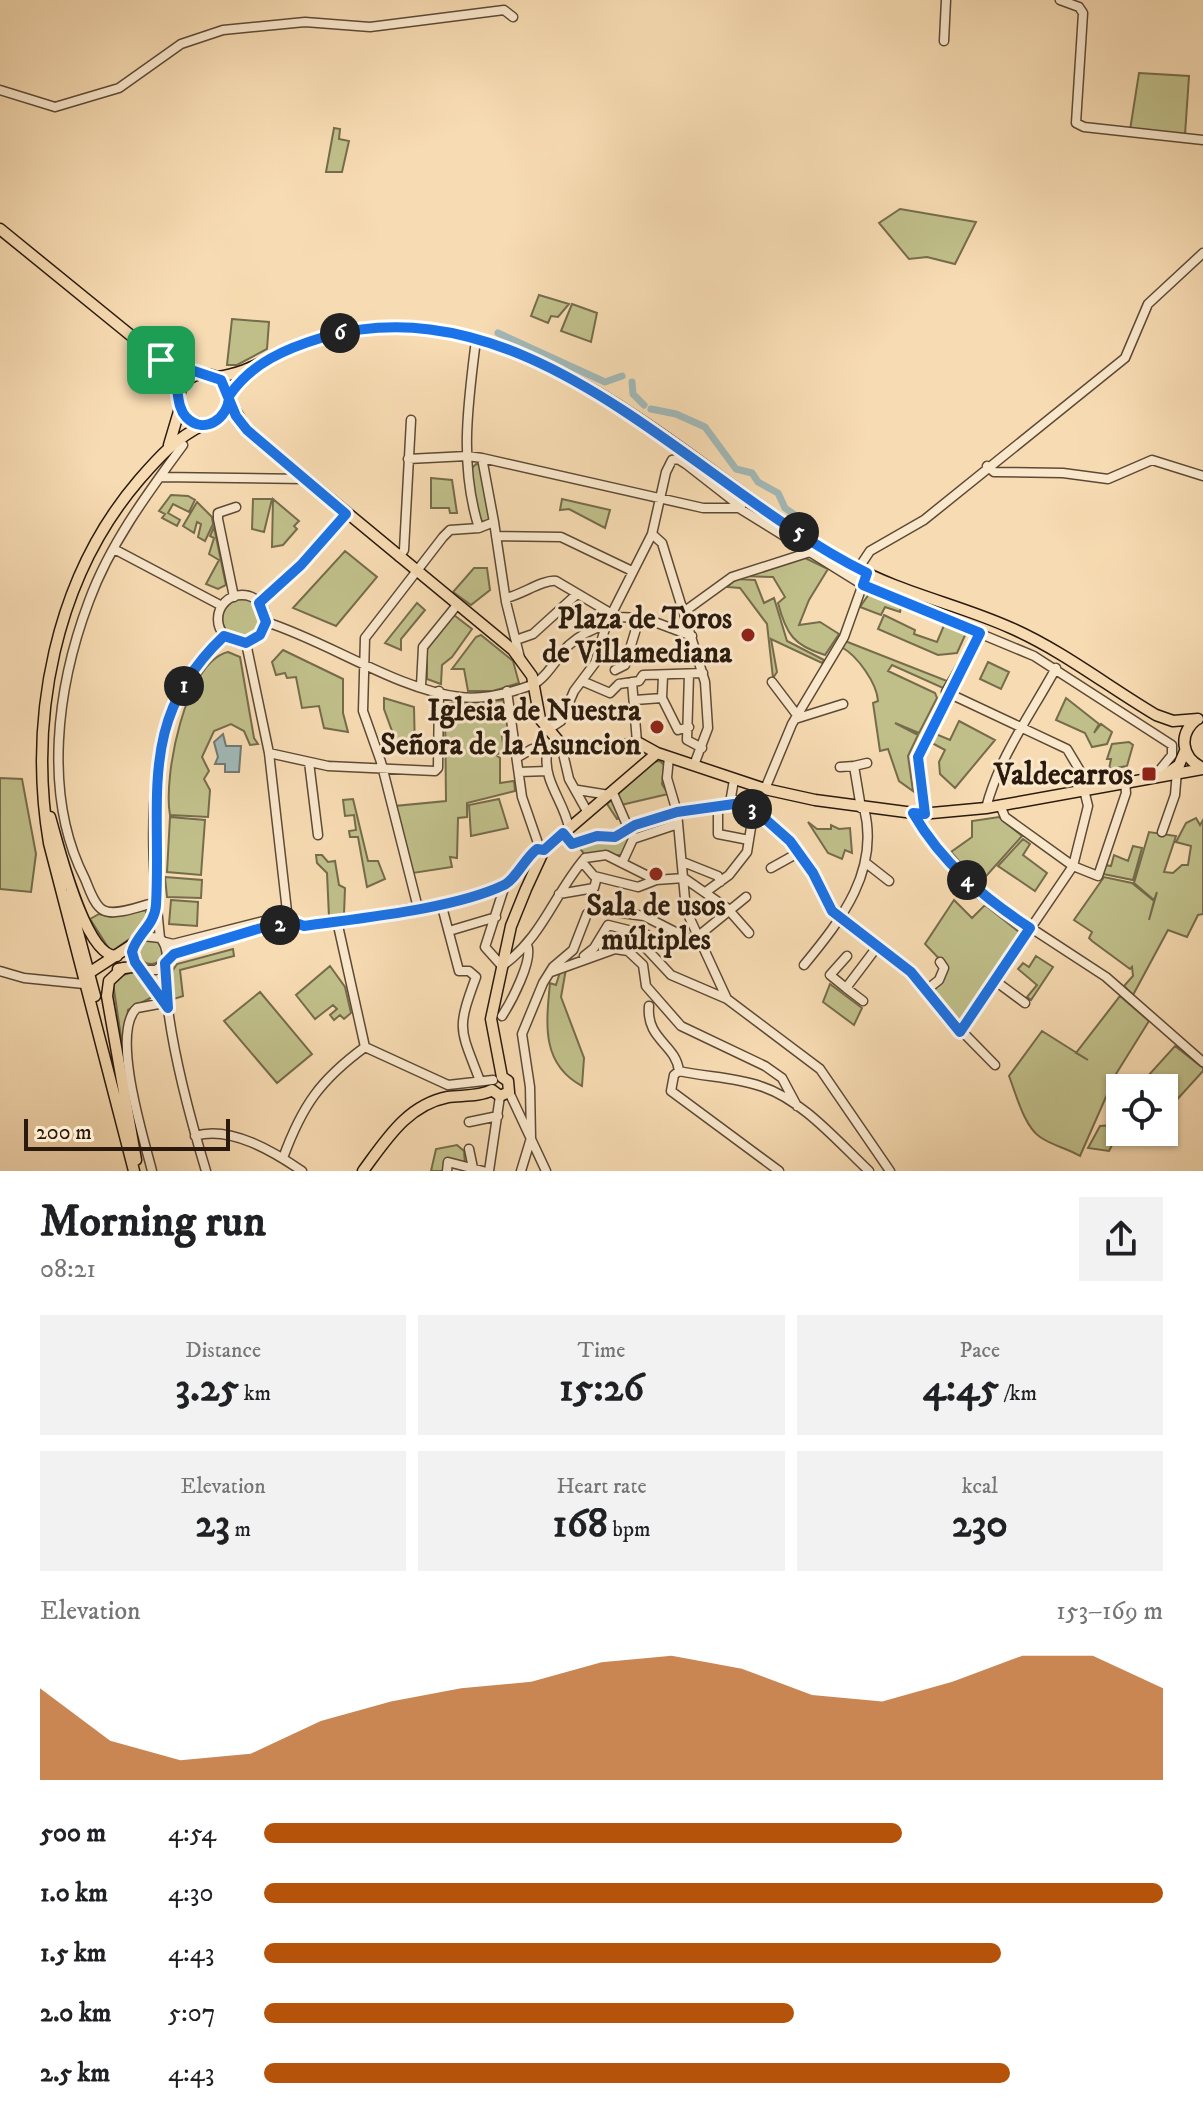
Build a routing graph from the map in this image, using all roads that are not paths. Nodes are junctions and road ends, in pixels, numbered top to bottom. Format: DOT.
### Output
graph roads {
  1 [pos="946,0"];
  2 [pos="1060,0"];
  3 [pos="513,17"];
  4 [pos="944,41"];
  5 [pos="0,90"];
  6 [pos="1203,140"];
  7 [pos="0,229"];
  8 [pos="1203,253"];
  9 [pos="476,340"];
  10 [pos="161,360"];
  11 [pos="250,370"];
  12 [pos="197,374"];
  13 [pos="216,377"];
  14 [pos="179,394"];
  15 [pos="229,398"];
  16 [pos="180,408"];
  17 [pos="411,420"];
  18 [pos="209,423"];
  19 [pos="247,430"];
  20 [pos="183,445"];
  21 [pos="168,446"];
  22 [pos="475,457"];
  23 [pos="408,459"];
  24 [pos="987,466"];
  25 [pos="1203,476"];
  26 [pos="160,477"];
  27 [pos="305,479"];
  28 [pos="660,498"];
  29 [pos="236,507"];
  30 [pos="744,510"];
  31 [pos="346,514"];
  32 [pos="490,529"];
  33 [pos="652,534"];
  34 [pos="114,549"];
  35 [pos="807,553"];
  36 [pos="399,557"];
  37 [pos="632,571"];
  38 [pos="863,571"];
  39 [pos="417,572"];
  40 [pos="863,585"];
  41 [pos="577,594"];
  42 [pos="234,597"];
  43 [pos="506,598"];
  44 [pos="259,603"];
  45 [pos="457,605"];
  46 [pos="222,606"];
  47 [pos="685,611"];
  48 [pos="611,614"];
  49 [pos="639,619"];
  50 [pos="266,622"];
  51 [pos="606,625"];
  52 [pos="980,633"];
  53 [pos="224,636"];
  54 [pos="692,636"];
  55 [pos="516,640"];
  56 [pos="246,643"];
  57 [pos="521,659"];
  58 [pos="595,663"];
  59 [pos="365,665"];
  60 [pos="1056,668"];
  61 [pos="615,670"];
  62 [pos="703,673"];
  63 [pos="689,674"];
  64 [pos="663,676"];
  65 [pos="582,681"];
  66 [pos="632,682"];
  67 [pos="772,682"];
  68 [pos="535,684"];
  69 [pos="619,684"];
  70 [pos="421,686"];
  71 [pos="439,691"];
  72 [pos="507,691"];
  73 [pos="948,693"];
  74 [pos="662,698"];
  75 [pos="635,700"];
  76 [pos="843,704"];
  77 [pos="538,711"];
  78 [pos="512,715"];
  79 [pos="1156,715"];
  80 [pos="796,717"];
  81 [pos="1201,718"];
  82 [pos="689,727"];
  83 [pos="1024,727"];
  84 [pos="546,731"];
  85 [pos="637,742"];
  86 [pos="1184,746"];
  87 [pos="565,748"];
  88 [pos="702,748"];
  89 [pos="269,753"];
  90 [pos="547,753"];
  91 [pos="657,753"];
  92 [pos="518,757"];
  93 [pos="669,757"];
  94 [pos="309,762"];
  95 [pos="867,763"];
  96 [pos="694,765"];
  97 [pos="854,766"];
  98 [pos="840,767"];
  99 [pos="1203,768"];
  100 [pos="383,771"];
  101 [pos="547,771"];
  102 [pos="42,772"];
  103 [pos="519,772"];
  104 [pos="1169,772"];
  105 [pos="734,780"];
  106 [pos="1125,781"];
  107 [pos="765,789"];
  108 [pos="1084,789"];
  109 [pos="578,790"];
  110 [pos="611,794"];
  111 [pos="740,805"];
  112 [pos="1000,805"];
  113 [pos="47,806"];
  114 [pos="718,808"];
  115 [pos="863,808"];
  116 [pos="986,808"];
  117 [pos="754,809"];
  118 [pos="677,812"];
  119 [pos="588,813"];
  120 [pos="920,814"];
  121 [pos="678,824"];
  122 [pos="566,830"];
  123 [pos="1162,832"];
  124 [pos="318,835"];
  125 [pos="631,835"];
  126 [pos="749,840"];
  127 [pos="572,844"];
  128 [pos="541,850"];
  129 [pos="798,853"];
  130 [pos="584,860"];
  131 [pos="683,862"];
  132 [pos="622,863"];
  133 [pos="866,863"];
  134 [pos="1073,866"];
  135 [pos="771,868"];
  136 [pos="597,877"];
  137 [pos="684,878"];
  138 [pos="656,880"];
  139 [pos="889,881"];
  140 [pos="720,882"];
  141 [pos="505,885"];
  142 [pos="707,891"];
  143 [pos="559,894"];
  144 [pos="746,897"];
  145 [pos="441,903"];
  146 [pos="156,905"];
  147 [pos="418,908"];
  148 [pos="729,909"];
  149 [pos="496,917"];
  150 [pos="287,918"];
  151 [pos="841,919"];
  152 [pos="337,921"];
  153 [pos="1030,928"];
  154 [pos="449,931"];
  155 [pos="749,933"];
  156 [pos="139,940"];
  157 [pos="162,940"];
  158 [pos="698,941"];
  159 [pos="525,943"];
  160 [pos="877,947"];
  161 [pos="117,956"];
  162 [pos="847,956"];
  163 [pos="167,960"];
  164 [pos="510,960"];
  165 [pos="940,962"];
  166 [pos="574,963"];
  167 [pos="804,965"];
  168 [pos="123,968"];
  169 [pos="141,968"];
  170 [pos="0,971"];
  171 [pos="550,972"];
  172 [pos="86,978"];
  173 [pos="994,980"];
  174 [pos="846,988"];
  175 [pos="158,991"];
  176 [pos="925,991"];
  177 [pos="727,999"];
  178 [pos="863,1001"];
  179 [pos="1025,1003"];
  180 [pos="151,1005"];
  181 [pos="166,1006"];
  182 [pos="649,1006"];
  183 [pos="502,1016"];
  184 [pos="960,1032"];
  185 [pos="365,1047"];
  186 [pos="1203,1062"];
  187 [pos="995,1065"];
  188 [pos="679,1071"];
  189 [pos="480,1081"];
  190 [pos="499,1087"];
  191 [pos="800,1109"];
  192 [pos="498,1116"];
  193 [pos="469,1122"];
  194 [pos="195,1136"];
  195 [pos="531,1138"];
  196 [pos="469,1149"];
  197 [pos="283,1158"];
  198 [pos="136,1168"];
  199 [pos="473,1168"];
  200 [pos="152,1171"];
  201 [pos="206,1171"];
  202 [pos="302,1171"];
  203 [pos="363,1171"];
  204 [pos="447,1171"];
  205 [pos="483,1171"];
  206 [pos="489,1171"];
  207 [pos="521,1171"];
  208 [pos="546,1171"];
  209 [pos="779,1171"];
  210 [pos="869,1171"];
  211 [pos="890,1171"];
  1 -- 4 [label="street"];
  2 -- 6 [label="street"];
  3 -- 5 [label="street"];
  7 -- 10 [label="main road"];
  8 -- 24 [label="street"];
  9 -- 11 [label="main road"];
  9 -- 22 [label="street"];
  9 -- 38 [label="main road"];
  10 -- 12 [label="main road"];
  10 -- 14 [label="main road"];
  11 -- 13 [label="main road"];
  11 -- 15 [label="main road"];
  12 -- 13 [label="main road"];
  12 -- 14 [label="main road"];
  13 -- 15 [label="main road"];
  14 -- 16 [label="main road"];
  15 -- 18 [label="main road"];
  15 -- 19 [label="main road"];
  16 -- 18 [label="main road"];
  16 -- 21 [label="main road"];
  17 -- 23 [label="street"];
  18 -- 19 [label="main road"];
  18 -- 21 [label="main road"];
  19 -- 27 [label="main road"];
  20 -- 26 [label="street"];
  21 -- 102 [label="main road"];
  22 -- 23 [label="street"];
  22 -- 28 [label="street"];
  22 -- 32 [label="street"];
  22 -- 32 [label="street"];
  23 -- 36 [label="street"];
  24 -- 25 [label="street"];
  24 -- 38 [label="street"];
  26 -- 27 [label="street"];
  26 -- 34 [label="street"];
  27 -- 31 [label="main road"];
  28 -- 30 [label="street"];
  28 -- 30 [label="street"];
  28 -- 33 [label="street"];
  29 -- 42 [label="street"];
  30 -- 35 [label="street"];
  31 -- 36 [label="main road"];
  31 -- 44 [label="street"];
  32 -- 37 [label="street"];
  32 -- 39 [label="street"];
  32 -- 43 [label="street"];
  33 -- 37 [label="street"];
  33 -- 47 [label="street"];
  34 -- 46 [label="street"];
  34 -- 146 [label="street"];
  35 -- 40 [label="street"];
  35 -- 47 [label="street"];
  36 -- 39 [label="main road"];
  37 -- 48 [label="street"];
  38 -- 40 [label="street"];
  38 -- 79 [label="main road"];
  39 -- 45 [label="main road"];
  39 -- 59 [label="street"];
  40 -- 52 [label="street"];
  40 -- 80 [label="street"];
  41 -- 43 [label="street"];
  41 -- 48 [label="street"];
  41 -- 55 [label="street"];
  42 -- 44 [label="street"];
  42 -- 46 [label="street"];
  43 -- 55 [label="street"];
  44 -- 50 [label="street"];
  45 -- 57 [label="main road"];
  45 -- 70 [label="street"];
  46 -- 53 [label="street"];
  47 -- 54 [label="street"];
  48 -- 49 [label="street"];
  48 -- 51 [label="street"];
  49 -- 54 [label="street"];
  49 -- 61 [label="street"];
  50 -- 56 [label="street"];
  50 -- 59 [label="street"];
  51 -- 58 [label="street"];
  51 -- 68 [label="street"];
  52 -- 60 [label="street"];
  52 -- 73 [label="street"];
  53 -- 56 [label="street"];
  53 -- 146 [label="street"];
  54 -- 62 [label="street"];
  55 -- 57 [label="street"];
  56 -- 89 [label="street"];
  57 -- 68 [label="main road"];
  58 -- 61 [label="street"];
  58 -- 65 [label="street"];
  59 -- 70 [label="street"];
  59 -- 100 [label="street"];
  60 -- 83 [label="street"];
  60 -- 104 [label="street"];
  61 -- 69 [label="street"];
  62 -- 63 [label="street"];
  62 -- 88 [label="street"];
  63 -- 64 [label="street"];
  63 -- 82 [label="street"];
  64 -- 66 [label="street"];
  64 -- 74 [label="street"];
  65 -- 69 [label="street"];
  65 -- 84 [label="street"];
  66 -- 69 [label="street"];
  66 -- 75 [label="street"];
  67 -- 80 [label="street"];
  68 -- 72 [label="street"];
  68 -- 77 [label="main road"];
  70 -- 71 [label="street"];
  71 -- 72 [label="street"];
  71 -- 100 [label="street"];
  72 -- 78 [label="street"];
  73 -- 83 [label="street"];
  73 -- 120 [label="street"];
  74 -- 75 [label="street"];
  74 -- 82 [label="street"];
  75 -- 85 [label="street"];
  76 -- 80 [label="street"];
  77 -- 78 [label="street"];
  77 -- 84 [label="main road"];
  78 -- 92 [label="street"];
  79 -- 81 [label="main road"];
  79 -- 86 [label="main road"];
  80 -- 107 [label="street"];
  81 -- 86 [label="main road"];
  82 -- 88 [label="street"];
  83 -- 108 [label="street"];
  83 -- 116 [label="street"];
  84 -- 87 [label="main road"];
  85 -- 87 [label="main road"];
  85 -- 91 [label="main road"];
  86 -- 99 [label="main road"];
  86 -- 104 [label="main road"];
  87 -- 90 [label="street"];
  87 -- 109 [label="street"];
  88 -- 96 [label="street"];
  89 -- 94 [label="street"];
  89 -- 150 [label="street"];
  90 -- 92 [label="street"];
  90 -- 101 [label="street"];
  91 -- 93 [label="main road"];
  91 -- 110 [label="main road"];
  92 -- 103 [label="street"];
  93 -- 96 [label="main road"];
  93 -- 118 [label="street"];
  94 -- 100 [label="street"];
  94 -- 124 [label="street"];
  95 -- 97 [label="street"];
  96 -- 105 [label="main road"];
  97 -- 98 [label="street"];
  97 -- 115 [label="street"];
  99 -- 104 [label="main road"];
  100 -- 147 [label="street"];
  101 -- 103 [label="street"];
  101 -- 122 [label="street"];
  102 -- 113 [label="main road"];
  102 -- 172 [label="main road"];
  103 -- 128 [label="street"];
  104 -- 106 [label="main road"];
  104 -- 123 [label="street"];
  105 -- 107 [label="main road"];
  105 -- 111 [label="street"];
  106 -- 108 [label="main road"];
  106 -- 134 [label="street"];
  107 -- 115 [label="main road"];
  108 -- 112 [label="main road"];
  108 -- 134 [label="street"];
  109 -- 110 [label="street"];
  109 -- 119 [label="street"];
  110 -- 119 [label="main road"];
  110 -- 125 [label="street"];
  111 -- 114 [label="street"];
  111 -- 117 [label="street"];
  112 -- 116 [label="main road"];
  112 -- 134 [label="street"];
  113 -- 161 [label="main road"];
  113 -- 172 [label="main road"];
  114 -- 118 [label="street"];
  114 -- 126 [label="street"];
  115 -- 120 [label="main road"];
  115 -- 133 [label="street"];
  116 -- 120 [label="main road"];
  117 -- 126 [label="street"];
  117 -- 129 [label="street"];
  118 -- 121 [label="street"];
  118 -- 125 [label="street"];
  119 -- 122 [label="main road"];
  120 -- 153 [label="street"];
  121 -- 125 [label="street"];
  121 -- 131 [label="street"];
  122 -- 127 [label="street"];
  122 -- 128 [label="main road"];
  125 -- 127 [label="street"];
  125 -- 132 [label="street"];
  126 -- 140 [label="street"];
  127 -- 130 [label="street"];
  128 -- 141 [label="street"];
  128 -- 164 [label="main road"];
  129 -- 135 [label="street"];
  129 -- 151 [label="street"];
  130 -- 132 [label="street"];
  130 -- 136 [label="street"];
  130 -- 143 [label="street"];
  131 -- 137 [label="street"];
  131 -- 140 [label="street"];
  132 -- 138 [label="street"];
  133 -- 139 [label="street"];
  133 -- 151 [label="street"];
  134 -- 153 [label="street"];
  136 -- 138 [label="street"];
  136 -- 143 [label="street"];
  137 -- 138 [label="street"];
  137 -- 142 [label="street"];
  137 -- 158 [label="street"];
  140 -- 142 [label="street"];
  141 -- 145 [label="street"];
  141 -- 149 [label="street"];
  142 -- 148 [label="street"];
  143 -- 159 [label="street"];
  144 -- 148 [label="street"];
  145 -- 147 [label="street"];
  145 -- 154 [label="street"];
  146 -- 156 [label="street"];
  146 -- 157 [label="street"];
  147 -- 152 [label="street"];
  148 -- 155 [label="street"];
  148 -- 158 [label="street"];
  149 -- 154 [label="street"];
  149 -- 164 [label="street"];
  150 -- 152 [label="street"];
  150 -- 157 [label="street"];
  150 -- 163 [label="street"];
  151 -- 160 [label="street"];
  151 -- 167 [label="street"];
  152 -- 185 [label="street"];
  153 -- 173 [label="street"];
  153 -- 186 [label="street"];
  154 -- 189 [label="street"];
  156 -- 157 [label="street"];
  156 -- 161 [label="main road"];
  156 -- 169 [label="street"];
  157 -- 163 [label="street"];
  158 -- 171 [label="street"];
  158 -- 177 [label="street"];
  159 -- 164 [label="street"];
  159 -- 183 [label="street"];
  160 -- 174 [label="street"];
  160 -- 176 [label="street"];
  161 -- 172 [label="main road"];
  162 -- 174 [label="street"];
  163 -- 169 [label="street"];
  163 -- 181 [label="street"];
  164 -- 190 [label="main road"];
  165 -- 176 [label="street"];
  166 -- 171 [label="street"];
  166 -- 177 [label="street"];
  166 -- 191 [label="street"];
  168 -- 169 [label="main road"];
  168 -- 172 [label="main road"];
  168 -- 198 [label="main road"];
  169 -- 175 [label="street"];
  170 -- 172 [label="street"];
  171 -- 195 [label="street"];
  172 -- 198 [label="main road"];
  172 -- 198 [label="main road"];
  173 -- 179 [label="street"];
  173 -- 184 [label="street"];
  174 -- 178 [label="street"];
  175 -- 180 [label="street"];
  175 -- 181 [label="street"];
  176 -- 184 [label="street"];
  177 -- 211 [label="street"];
  180 -- 181 [label="street"];
  180 -- 200 [label="street"];
  181 -- 194 [label="street"];
  182 -- 188 [label="street"];
  184 -- 187 [label="street"];
  185 -- 189 [label="street"];
  185 -- 197 [label="street"];
  188 -- 191 [label="street"];
  188 -- 209 [label="street"];
  189 -- 190 [label="street"];
  190 -- 192 [label="street"];
  190 -- 195 [label="street"];
  190 -- 203 [label="main road"];
  191 -- 210 [label="street"];
  192 -- 193 [label="street"];
  192 -- 206 [label="street"];
  194 -- 197 [label="street"];
  194 -- 201 [label="street"];
  195 -- 207 [label="street"];
  195 -- 208 [label="street"];
  196 -- 199 [label="street"];
  197 -- 202 [label="street"];
  199 -- 204 [label="street"];
  199 -- 205 [label="street"];
}
